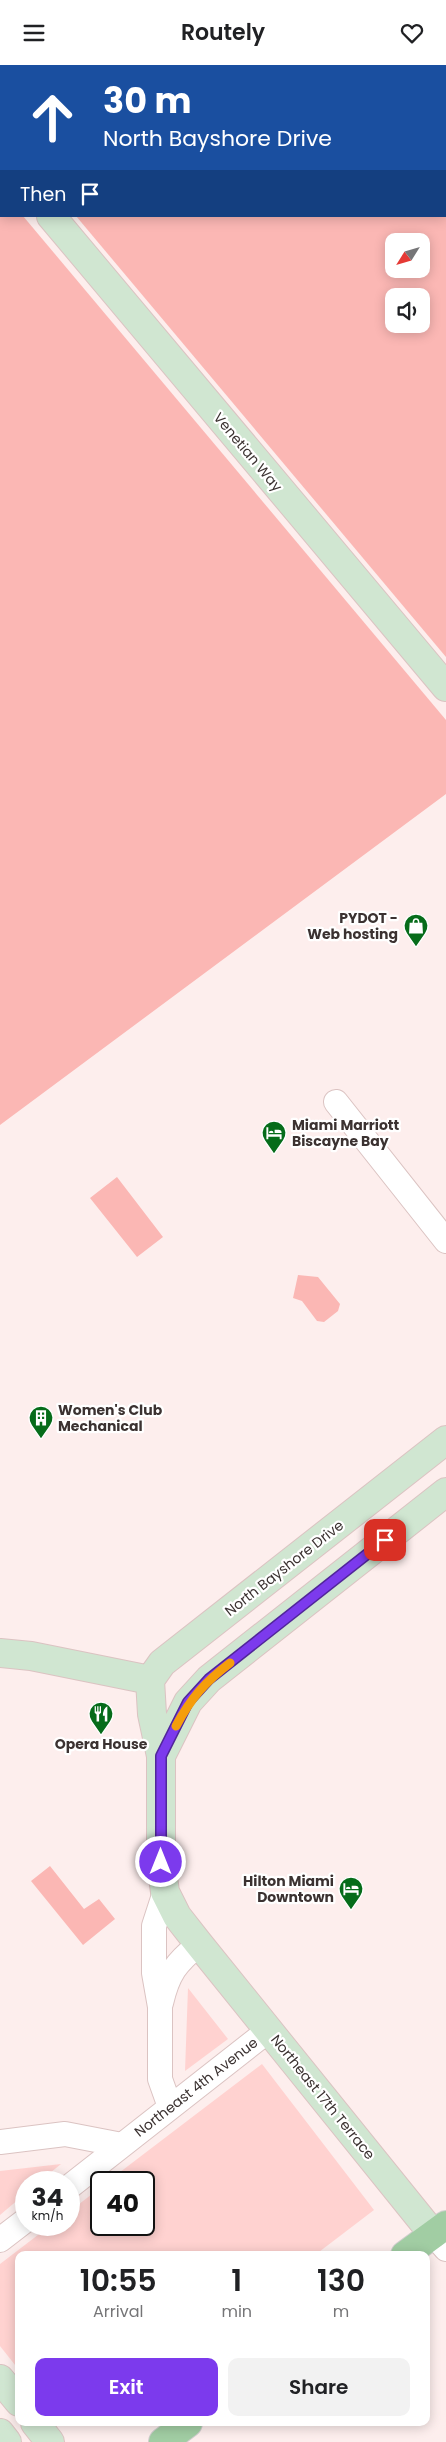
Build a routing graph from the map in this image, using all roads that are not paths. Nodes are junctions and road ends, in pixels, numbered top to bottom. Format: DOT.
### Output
graph roads {
  1 [pos="52,217"];
  2 [pos="446,687"];
  3 [pos="336,1102"];
  4 [pos="446,1241"];
  5 [pos="446,1441"];
  6 [pos="446,1492"];
  7 [pos="369,1501"];
  8 [pos="325,1587"];
  9 [pos="243,1600"];
  10 [pos="303,1607"];
  11 [pos="214,1623"];
  12 [pos="0,1653"];
  13 [pos="209,1679"];
  14 [pos="150,1680"];
  15 [pos="161,1756"];
  16 [pos="165,1892"];
  17 [pos="199,1944"];
  18 [pos="160,2007"];
  19 [pos="269,2030"];
  20 [pos="170,2107"];
  21 [pos="0,2142"];
  22 [pos="122,2145"];
  23 [pos="80,2178"];
  24 [pos="15,2228"];
  25 [pos="442,2236"];
  26 [pos="0,2240"];
  27 [pos="413,2251"];
  28 [pos="0,2379"];
  29 [pos="15,2398"];
  30 [pos="37,2426"];
  31 [pos="184,2426"];
  32 [pos="0,2433"];
  33 [pos="7,2442"];
  34 [pos="50,2442"];
  35 [pos="162,2442"];
  1 -- 2 [label="street, Venetian Way"];
  3 -- 4 [label="street"];
  5 -- 7 [label="street, North Bayshore Drive"];
  6 -- 8 [label="street"];
  7 -- 8 [label="street"];
  7 -- 9 [label="street, North Bayshore Drive"];
  8 -- 10 [label="street"];
  9 -- 10 [label="street"];
  9 -- 11 [label="street, North Bayshore Drive"];
  10 -- 13 [label="street"];
  11 -- 13 [label="street"];
  11 -- 14 [label="street, North Bayshore Drive"];
  12 -- 14 [label="street"];
  13 -- 15 [label="street"];
  14 -- 15 [label="street"];
  15 -- 16 [label="street, Northeast 17th Terrace"];
  16 -- 17 [label="street, Northeast 17th Terrace"];
  16 -- 18 [label="street, Northeast 17th Terrace"];
  17 -- 18 [label="street, Northeast 17th Terrace"];
  17 -- 19 [label="street, Northeast 17th Terrace"];
  18 -- 20 [label="street, Northeast 17th Terrace"];
  19 -- 20 [label="street, Northeast 4th Avenue"];
  19 -- 25 [label="street, Northeast 17th Terrace"];
  20 -- 22 [label="street, Northeast 4th Avenue"];
  21 -- 22 [label="street, Northeast 4th Avenue"];
  22 -- 23 [label="street, Northeast 4th Avenue"];
  24 -- 26 [label="street"];
  25 -- 27 [label="main road"];
  28 -- 29 [label="street"];
  30 -- 34 [label="street"];
  31 -- 35 [label="main road"];
  32 -- 33 [label="street"];
}
